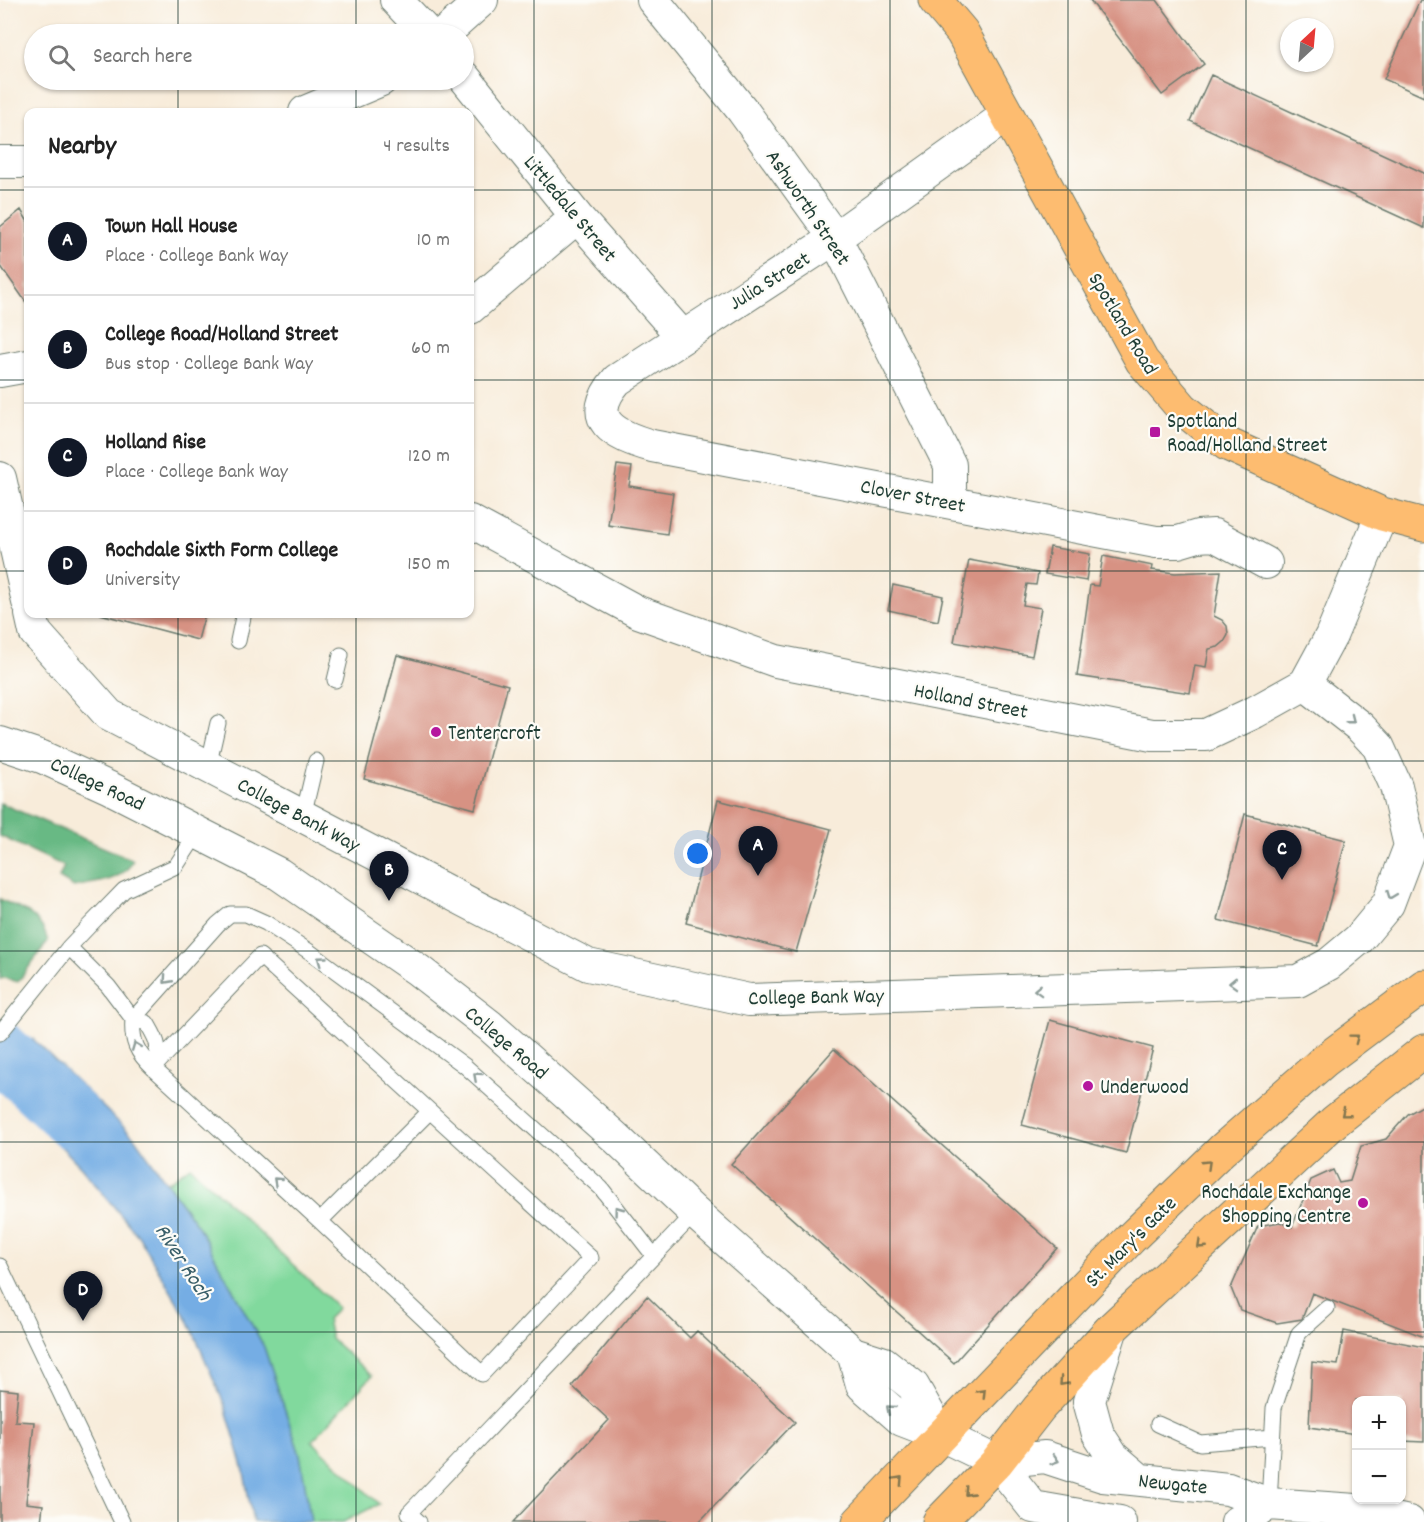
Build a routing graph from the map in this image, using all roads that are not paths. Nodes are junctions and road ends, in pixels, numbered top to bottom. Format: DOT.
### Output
graph roads {
  1 [pos="396,0"];
  2 [pos="482,0"];
  3 [pos="653,0"];
  4 [pos="935,0"];
  5 [pos="419,24"];
  6 [pos="455,24"];
  7 [pos="474,89"];
  8 [pos="357,90"];
  9 [pos="314,108"];
  10 [pos="1007,115"];
  11 [pos="0,162"];
  12 [pos="24,162"];
  13 [pos="577,217"];
  14 [pos="835,238"];
  15 [pos="474,305"];
  16 [pos="682,336"];
  17 [pos="24,367"];
  18 [pos="0,371"];
  19 [pos="617,380"];
  20 [pos="0,478"];
  21 [pos="950,502"];
  22 [pos="1382,514"];
  23 [pos="474,523"];
  24 [pos="1424,525"];
  25 [pos="1266,563"];
  26 [pos="24,584"];
  27 [pos="32,618"];
  28 [pos="243,618"];
  29 [pos="238,641"];
  30 [pos="341,656"];
  31 [pos="335,680"];
  32 [pos="1305,684"];
  33 [pos="218,723"];
  34 [pos="0,743"];
  35 [pos="316,761"];
  36 [pos="208,767"];
  37 [pos="303,816"];
  38 [pos="198,832"];
  39 [pos="1417,846"];
  40 [pos="69,947"];
  41 [pos="1424,986"];
  42 [pos="133,1019"];
  43 [pos="0,1034"];
  44 [pos="1424,1051"];
  45 [pos="153,1068"];
  46 [pos="430,1111"];
  47 [pos="695,1213"];
  48 [pos="320,1221"];
  49 [pos="654,1256"];
  50 [pos="0,1266"];
  51 [pos="1327,1308"];
  52 [pos="1113,1328"];
  53 [pos="1158,1424"];
  54 [pos="941,1435"];
  55 [pos="1272,1437"];
  56 [pos="997,1462"];
  57 [pos="1140,1480"];
  58 [pos="1269,1504"];
  59 [pos="1356,1516"];
  60 [pos="1083,1519"];
  61 [pos="122,1522"];
  62 [pos="419,1522"];
  63 [pos="859,1522"];
  64 [pos="939,1522"];
  65 [pos="1120,1522"];
  66 [pos="1237,1522"];
  67 [pos="1409,1522"];
  1 -- 5 [label="street"];
  2 -- 6 [label="street"];
  3 -- 14 [label="street, Ashworth Street"];
  4 -- 10 [label="main road, Spotland Road"];
  7 -- 13 [label="street, Littledale Street"];
  8 -- 9 [label="street"];
  10 -- 14 [label="street, Julia Street"];
  10 -- 22 [label="main road, Spotland Road"];
  11 -- 12 [label="street"];
  13 -- 15 [label="street"];
  13 -- 16 [label="street, Littledale Street"];
  14 -- 16 [label="street, Julia Street"];
  14 -- 21 [label="street, Ashworth Street"];
  16 -- 19 [label="street, Julia Street"];
  17 -- 18 [label="street"];
  19 -- 21 [label="street, Clover Street"];
  20 -- 26 [label="street"];
  21 -- 25 [label="street, Clover Street"];
  22 -- 24 [label="main road, Spotland Road"];
  22 -- 32 [label="street"];
  23 -- 32 [label="street, Holland Street"];
  27 -- 36 [label="street, College Bank Way"];
  28 -- 29 [label="lane"];
  30 -- 31 [label="lane"];
  32 -- 39 [label="street, College Bank Way, one-way"];
  33 -- 36 [label="lane"];
  34 -- 38 [label="street, College Road"];
  35 -- 37 [label="lane"];
  36 -- 37 [label="street, College Bank Way"];
  39 -- 37 [label="street, College Bank Way, one-way"];
  38 -- 40 [label="lane"];
  38 -- 47 [label="street, College Road"];
  40 -- 42 [label="lane"];
  40 -- 43 [label="lane"];
  54 -- 41 [label="main road, St. Mary's Gate, one-way"];
  45 -- 42 [label="lane, one-way"];
  42 -- 45 [label="lane"];
  49 -- 42 [label="lane, one-way"];
  44 -- 52 [label="main road, one-way"];
  45 -- 46 [label="lane"];
  48 -- 45 [label="lane, one-way"];
  46 -- 48 [label="lane"];
  46 -- 48 [label="lane"];
  47 -- 49 [label="lane"];
  47 -- 54 [label="street, College Road"];
  49 -- 62 [label="lane"];
  50 -- 61 [label="lane"];
  51 -- 55 [label="lane"];
  52 -- 56 [label="main road, one-way"];
  52 -- 57 [label="street"];
  53 -- 55 [label="lane"];
  54 -- 56 [label="street"];
  63 -- 54 [label="main road, St. Mary's Gate, one-way"];
  55 -- 58 [label="lane"];
  56 -- 57 [label="street, Newgate, one-way"];
  56 -- 60 [label="street"];
  56 -- 64 [label="main road, one-way"];
  57 -- 58 [label="street, Newgate"];
  58 -- 59 [label="street, Newgate"];
  58 -- 66 [label="street"];
  59 -- 67 [label="street, Newgate"];
  60 -- 65 [label="street"];
}
